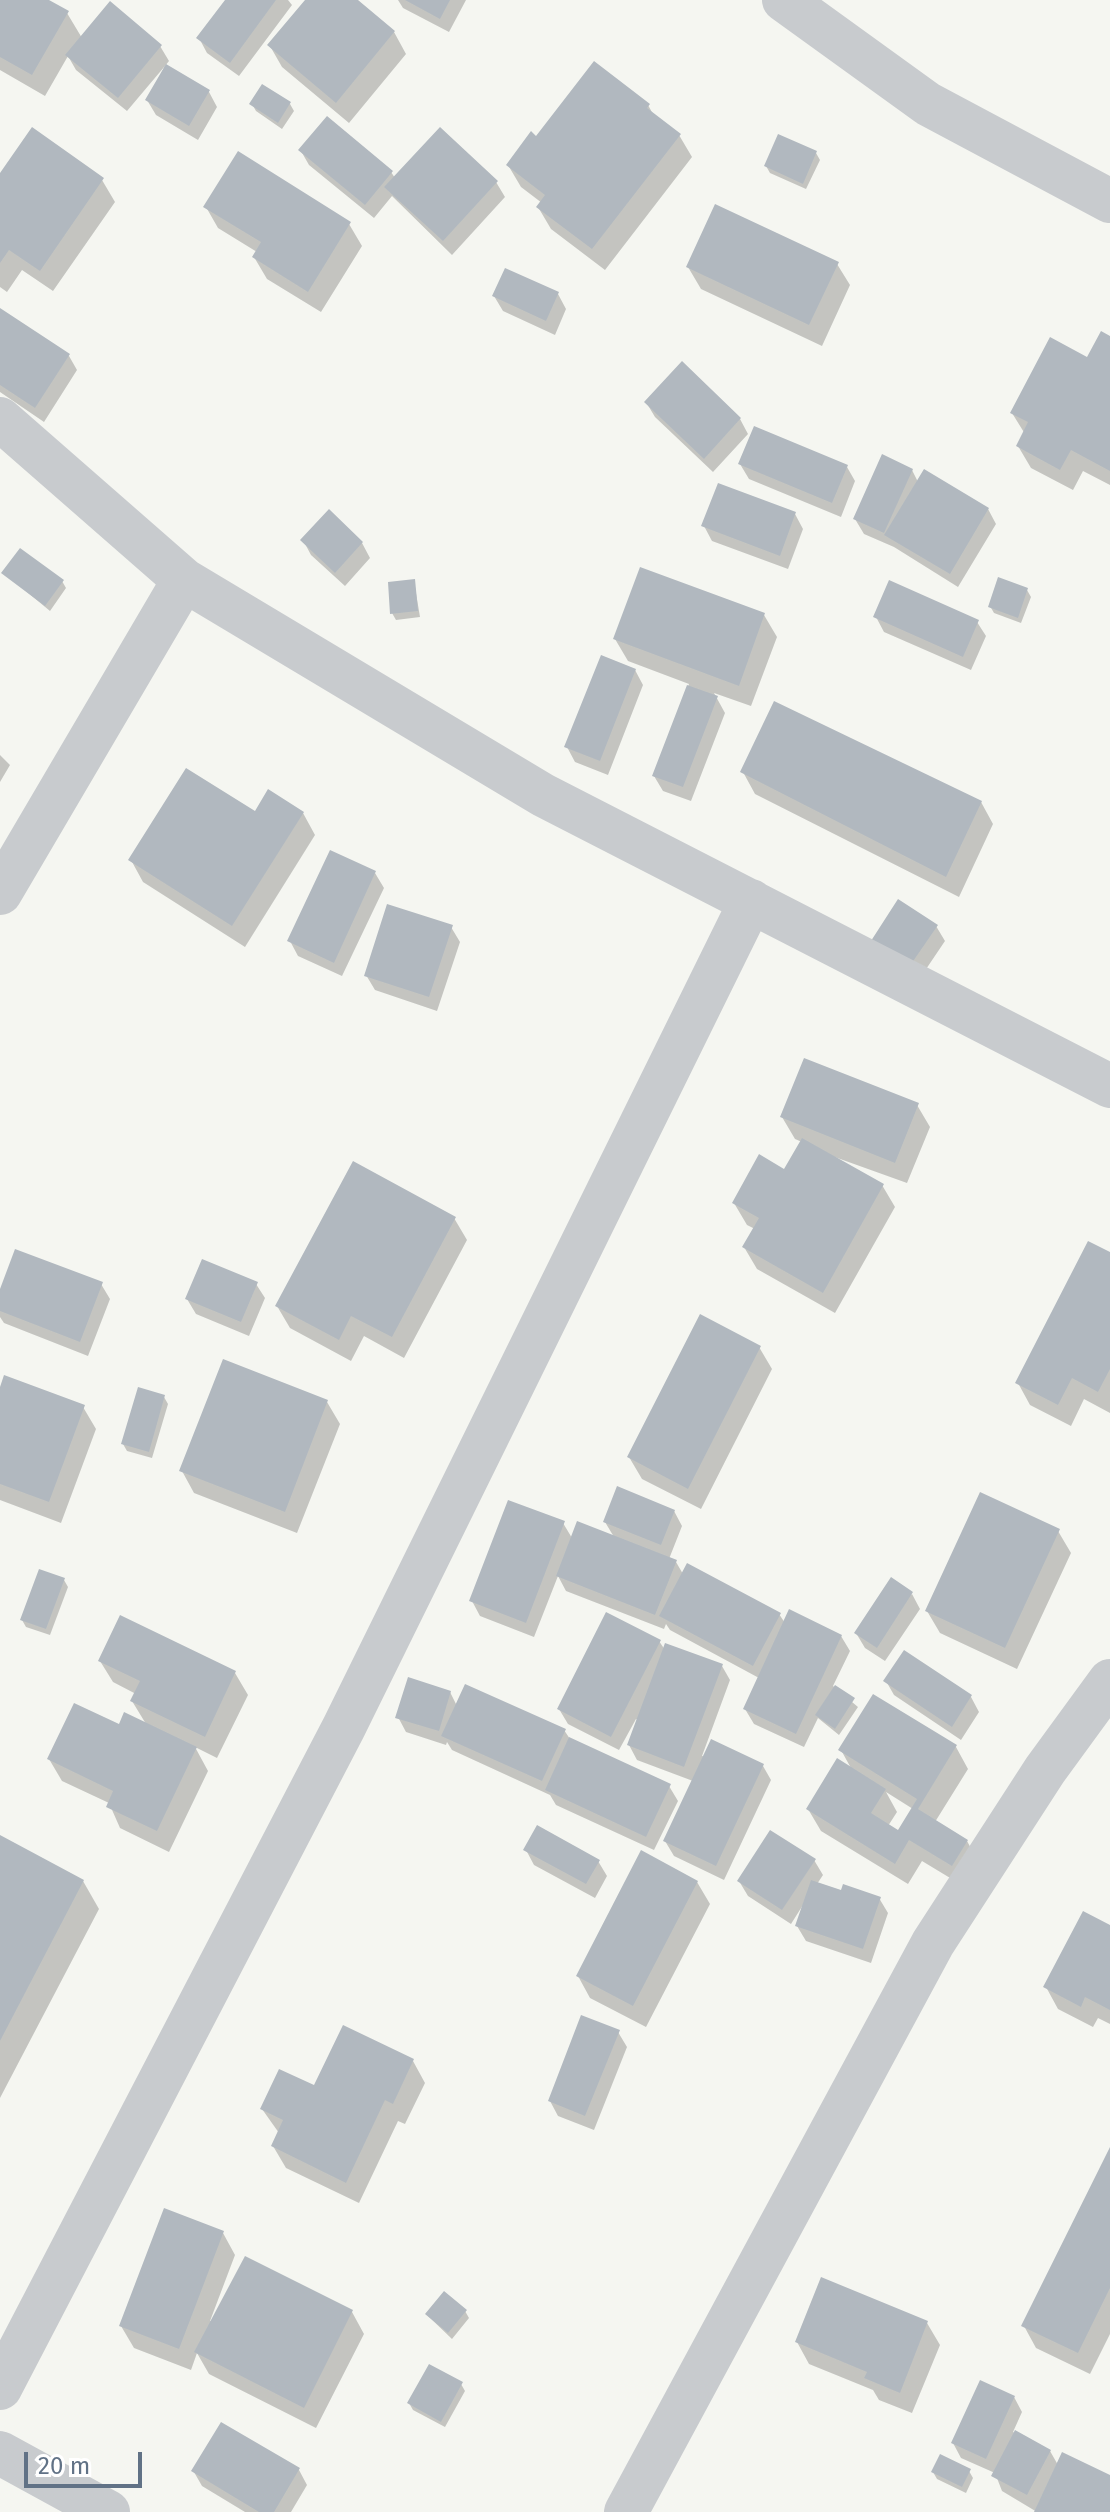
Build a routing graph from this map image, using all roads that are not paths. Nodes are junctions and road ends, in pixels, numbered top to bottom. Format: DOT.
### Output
graph roads {
  1 [pos="784,0"];
  2 [pos="1110,201"];
  3 [pos="0,419"];
  4 [pos="184,580"];
  5 [pos="0,893"];
  6 [pos="751,901"];
  7 [pos="1110,1086"];
  8 [pos="1110,1681"];
  9 [pos="0,2388"];
  10 [pos="0,2453"];
  11 [pos="108,2512"];
  12 [pos="626,2512"];
  1 -- 2 [label="street"];
  3 -- 4 [label="street"];
  4 -- 5 [label="street"];
  4 -- 6 [label="street"];
  6 -- 7 [label="street"];
  6 -- 9 [label="street"];
  8 -- 12 [label="street"];
  10 -- 11 [label="street"];
}
